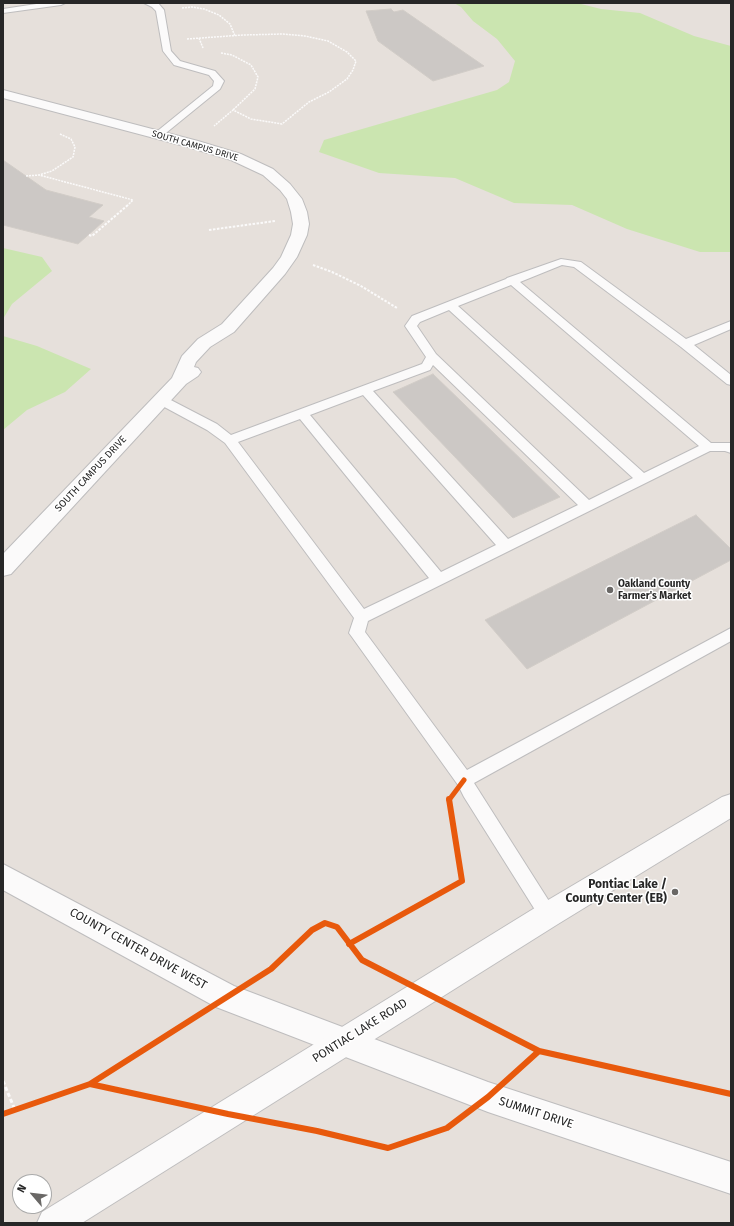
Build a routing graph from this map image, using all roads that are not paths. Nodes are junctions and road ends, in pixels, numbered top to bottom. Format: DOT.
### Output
graph roads {
  1 [pos="61,3"];
  2 [pos="148,3"];
  3 [pos="3,11"];
  4 [pos="3,94"];
  5 [pos="158,134"];
  6 [pos="511,280"];
  7 [pos="450,305"];
  8 [pos="731,325"];
  9 [pos="685,344"];
  10 [pos="432,357"];
  11 [pos="731,381"];
  12 [pos="366,391"];
  13 [pos="160,400"];
  14 [pos="302,413"];
  15 [pos="230,440"];
  16 [pos="708,447"];
  17 [pos="731,449"];
  18 [pos="643,479"];
  19 [pos="587,506"];
  20 [pos="506,546"];
  21 [pos="3,568"];
  22 [pos="438,580"];
  23 [pos="362,617"];
  24 [pos="731,634"];
  25 [pos="464,780"];
  26 [pos="731,805"];
  27 [pos="3,876"];
  28 [pos="548,915"];
  29 [pos="343,1042"];
  30 [pos="731,1178"];
  31 [pos="52,1223"];
  1 -- 3 [label="lane"];
  2 -- 5 [label="lane"];
  4 -- 5 [label="street, SOUTH CAMPUS DRIVE"];
  5 -- 13 [label="street, SOUTH CAMPUS DRIVE"];
  6 -- 7 [label="lane"];
  6 -- 9 [label="lane"];
  6 -- 16 [label="lane"];
  7 -- 10 [label="lane"];
  7 -- 18 [label="lane"];
  8 -- 9 [label="lane"];
  9 -- 11 [label="lane"];
  10 -- 12 [label="lane"];
  10 -- 19 [label="lane"];
  12 -- 14 [label="lane"];
  12 -- 20 [label="lane"];
  13 -- 15 [label="lane"];
  13 -- 21 [label="street, SOUTH CAMPUS DRIVE"];
  14 -- 15 [label="lane"];
  14 -- 22 [label="lane"];
  15 -- 23 [label="lane"];
  16 -- 17 [label="lane"];
  16 -- 18 [label="lane"];
  18 -- 19 [label="lane"];
  19 -- 20 [label="lane"];
  20 -- 22 [label="lane"];
  22 -- 23 [label="lane"];
  23 -- 25 [label="lane"];
  24 -- 25 [label="lane"];
  25 -- 28 [label="lane"];
  26 -- 28 [label="street, PONTIAC LAKE ROAD"];
  27 -- 29 [label="street, COUNTY CENTER DRIVE WEST"];
  28 -- 29 [label="street, PONTIAC LAKE ROAD"];
  29 -- 30 [label="street, SUMMIT DRIVE"];
  29 -- 31 [label="street, PONTIAC LAKE ROAD"];
}
